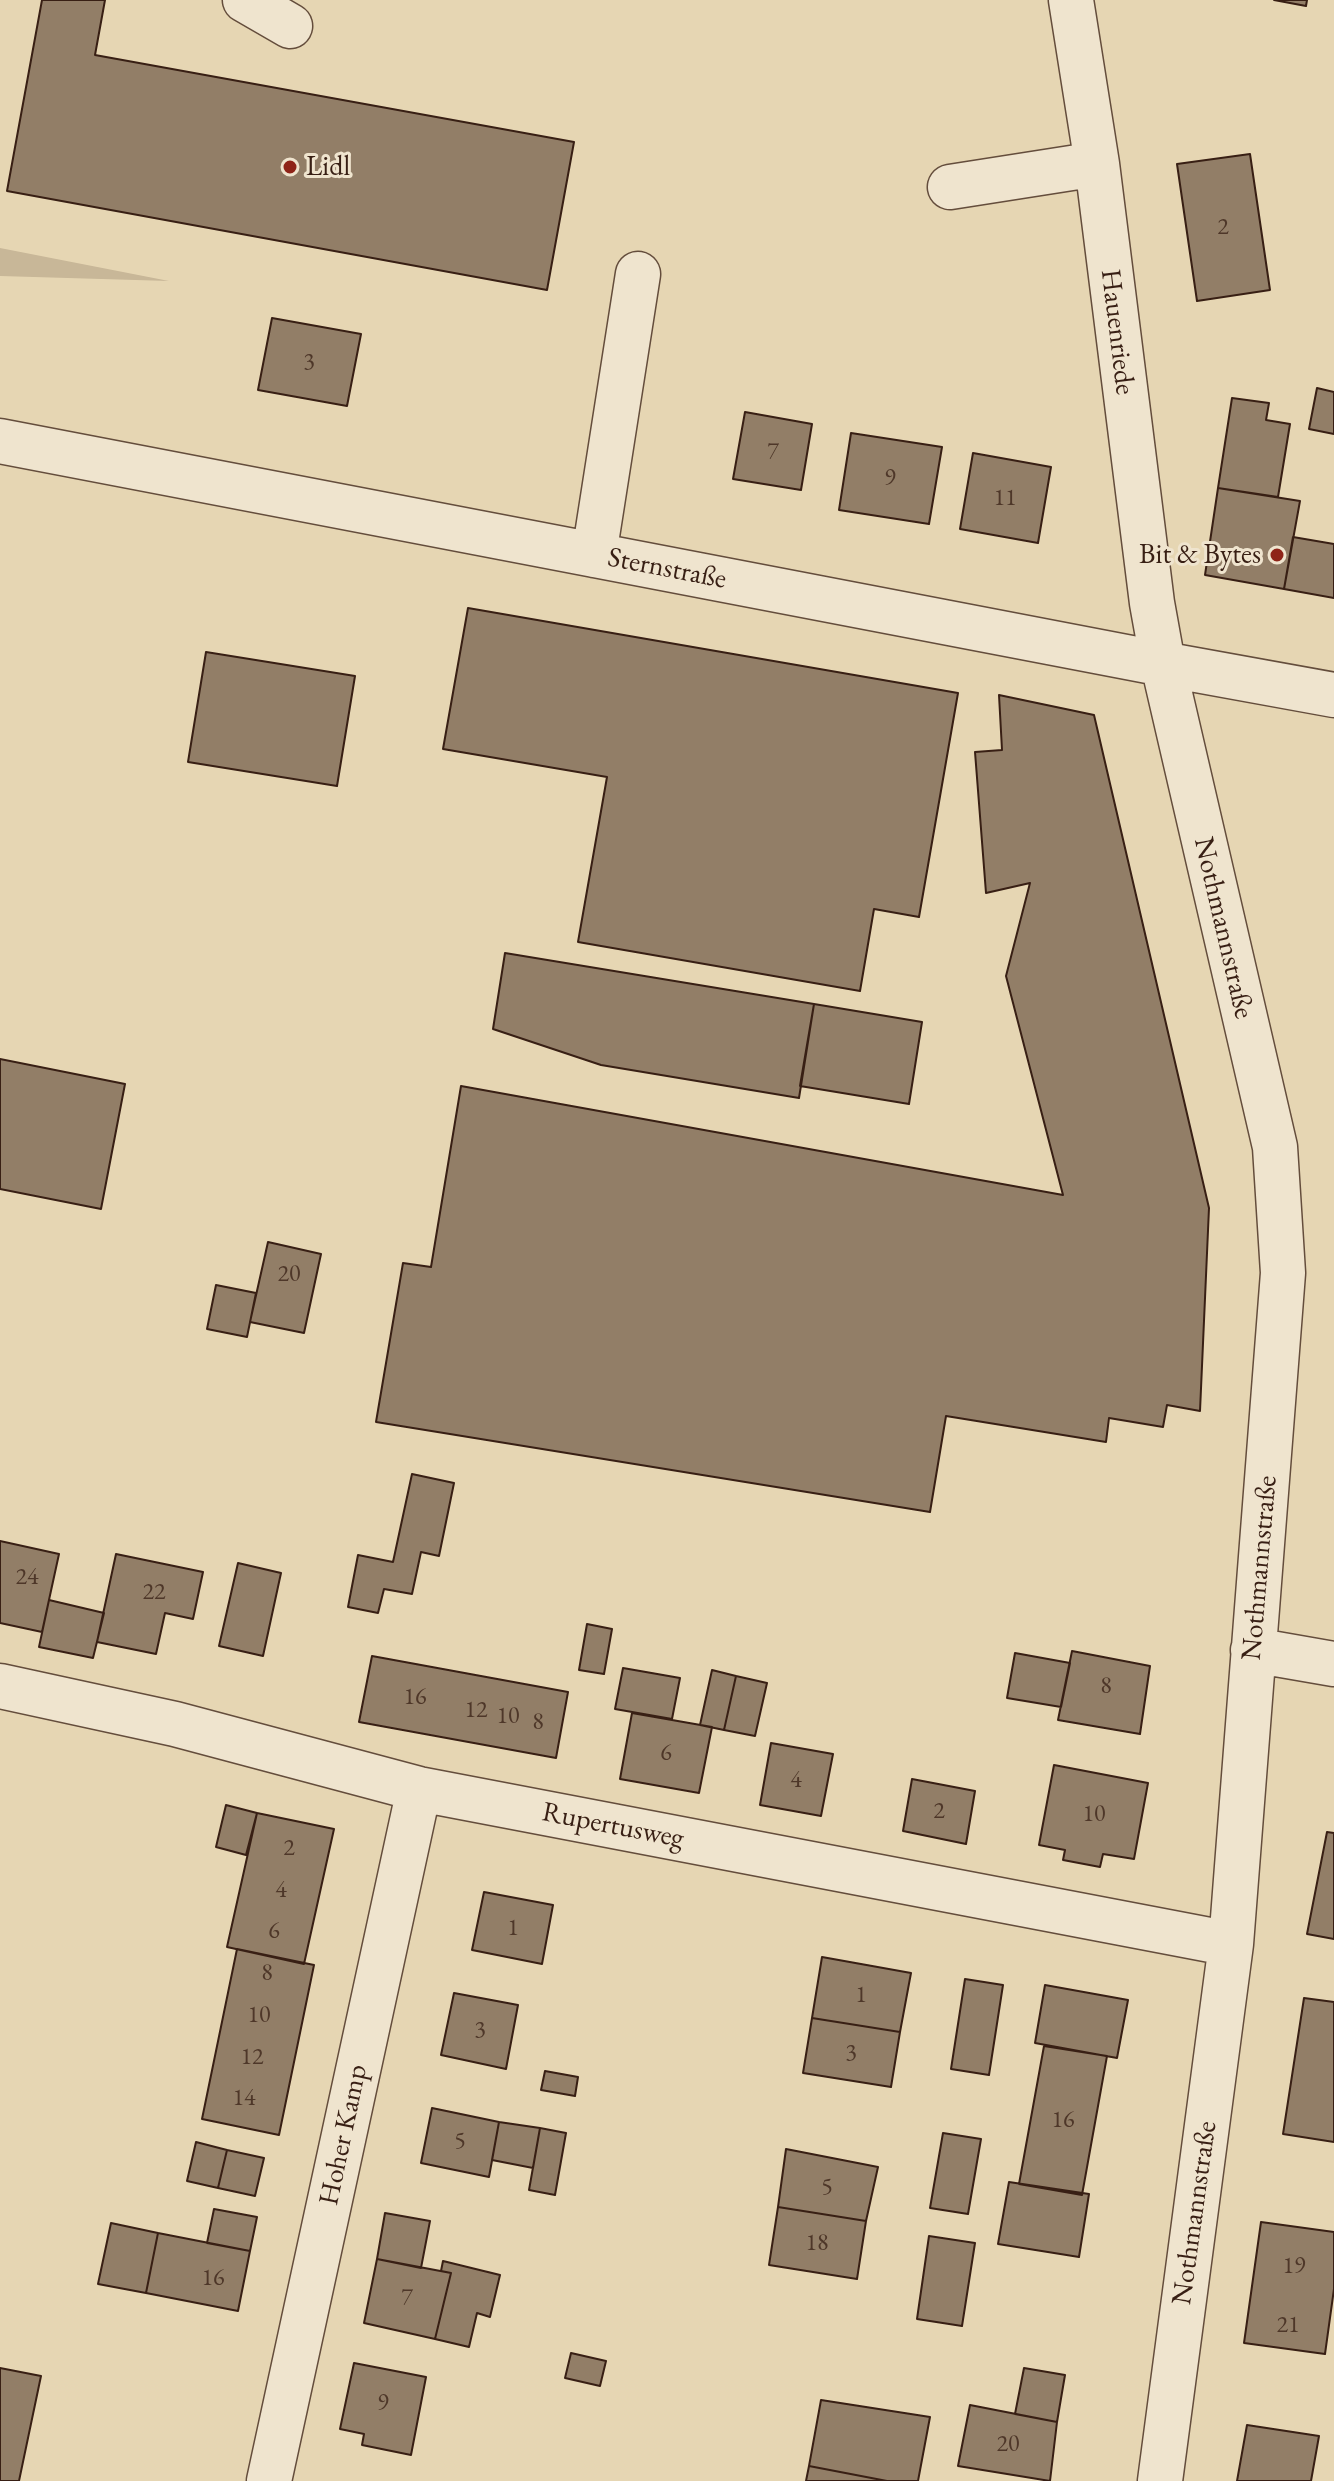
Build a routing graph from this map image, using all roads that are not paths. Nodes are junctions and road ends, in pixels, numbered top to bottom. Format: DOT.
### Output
graph roads {
  1 [pos="245,0"];
  2 [pos="1071,0"];
  3 [pos="290,26"];
  4 [pos="1097,164"];
  5 [pos="950,187"];
  6 [pos="638,274"];
  7 [pos="0,441"];
  8 [pos="594,555"];
  9 [pos="1163,664"];
  10 [pos="1334,695"];
  11 [pos="1253,1650"];
  12 [pos="1334,1664"];
  13 [pos="0,1686"];
  14 [pos="419,1789"];
  15 [pos="1231,1944"];
  16 [pos="269,2481"];
  17 [pos="1160,2481"];
  1 -- 3 [label="street"];
  2 -- 4 [label="street, Hauenriede"];
  4 -- 5 [label="street"];
  4 -- 9 [label="street, Hauenriede"];
  6 -- 8 [label="street"];
  7 -- 8 [label="street, Sternstraße"];
  8 -- 9 [label="street, Sternstraße"];
  9 -- 10 [label="street, Sternstraße"];
  9 -- 11 [label="street, Nothmannstraße"];
  11 -- 12 [label="street"];
  11 -- 15 [label="street, Nothmannstraße"];
  13 -- 14 [label="street, Rupertusweg"];
  14 -- 15 [label="street, Rupertusweg"];
  14 -- 16 [label="street, Hoher Kamp"];
  15 -- 17 [label="street, Nothmannstraße"];
}
